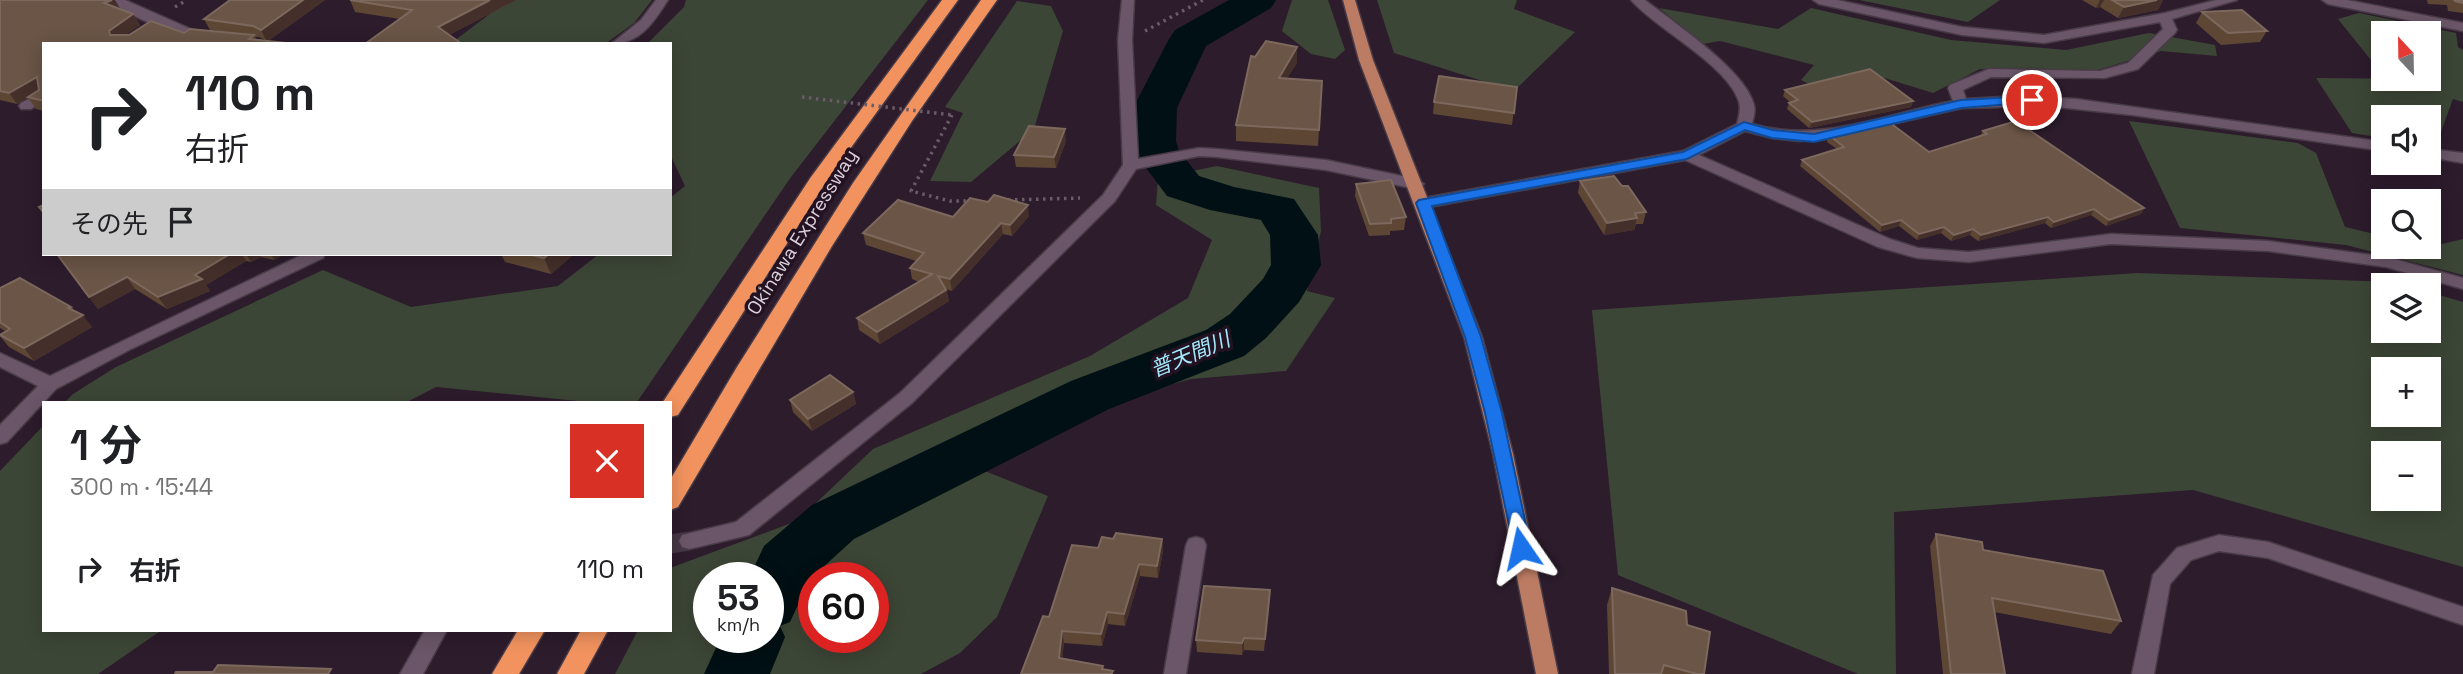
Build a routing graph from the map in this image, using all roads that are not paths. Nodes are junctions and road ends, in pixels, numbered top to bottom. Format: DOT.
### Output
graph roads {
  1 [pos="114,0"];
  2 [pos="662,0"];
  3 [pos="950,0"];
  4 [pos="989,0"];
  5 [pos="1128,0"];
  6 [pos="1349,0"];
  7 [pos="1637,0"];
  8 [pos="1819,0"];
  9 [pos="2231,0"];
  10 [pos="2329,0"];
  11 [pos="2165,17"];
  12 [pos="2463,27"];
  13 [pos="218,38"];
  14 [pos="621,42"];
  15 [pos="42,96"];
  16 [pos="1961,104"];
  17 [pos="26,106"];
  18 [pos="1744,126"];
  19 [pos="2371,145"];
  20 [pos="1687,155"];
  21 [pos="2441,155"];
  22 [pos="2463,158"];
  23 [pos="1132,165"];
  24 [pos="1416,184"];
  25 [pos="1424,203"];
  26 [pos="311,256"];
  27 [pos="2463,284"];
  28 [pos="0,359"];
  29 [pos="50,384"];
  30 [pos="672,405"];
  31 [pos="0,437"];
  32 [pos="672,497"];
  33 [pos="689,541"];
  34 [pos="1196,545"];
  35 [pos="2463,616"];
  36 [pos="435,632"];
  37 [pos="531,632"];
  38 [pos="594,632"];
  39 [pos="411,674"];
  40 [pos="505,674"];
  41 [pos="570,674"];
  42 [pos="1175,674"];
  43 [pos="1547,674"];
  44 [pos="2143,674"];
  1 -- 13 [label="street"];
  2 -- 14 [label="street"];
  3 -- 30 [label="highway, Okinawa Expressway"];
  4 -- 32 [label="highway, Okinawa Expressway"];
  5 -- 23 [label="street"];
  6 -- 24 [label="main road"];
  7 -- 18 [label="street"];
  8 -- 11 [label="street"];
  9 -- 11 [label="street"];
  10 -- 12 [label="street"];
  11 -- 16 [label="street"];
  15 -- 17 [label="street"];
  16 -- 18 [label="street"];
  16 -- 19 [label="street"];
  18 -- 20 [label="street"];
  20 -- 25 [label="street"];
  20 -- 27 [label="street"];
  21 -- 22 [label="street"];
  23 -- 24 [label="street"];
  23 -- 33 [label="street"];
  24 -- 25 [label="main road"];
  25 -- 43 [label="main road"];
  26 -- 29 [label="street"];
  28 -- 29 [label="street"];
  29 -- 31 [label="street"];
  34 -- 42 [label="street"];
  35 -- 44 [label="street"];
  36 -- 39 [label="street"];
  37 -- 40 [label="highway"];
  38 -- 41 [label="highway"];
}
